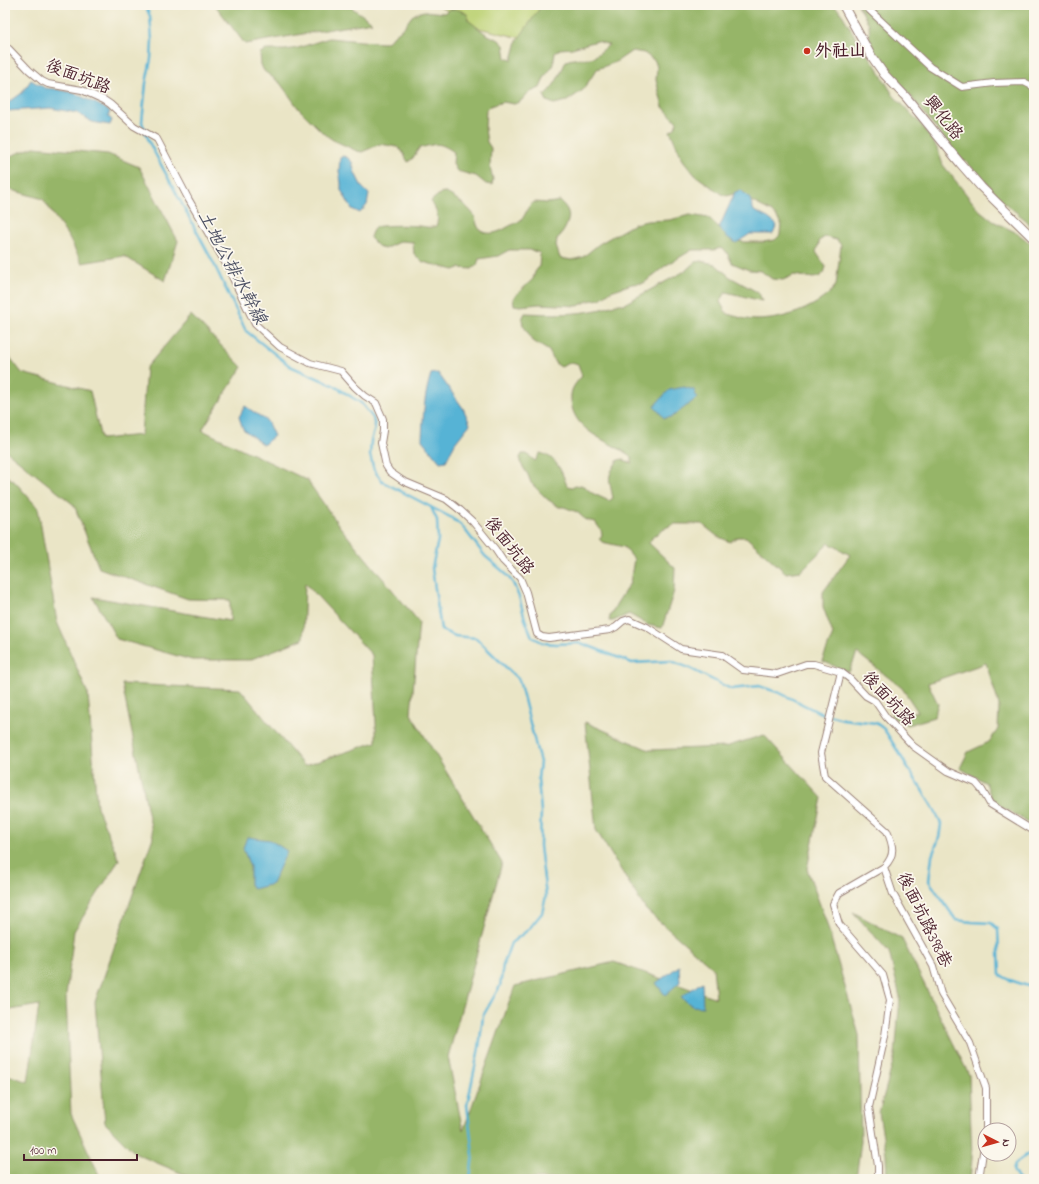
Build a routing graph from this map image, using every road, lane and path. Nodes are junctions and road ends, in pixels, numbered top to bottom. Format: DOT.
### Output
graph roads {
  1 [pos="843,5"];
  2 [pos="864,5"];
  3 [pos="5,48"];
  4 [pos="1034,87"];
  5 [pos="1034,239"];
  6 [pos="841,672"];
  7 [pos="1034,831"];
  8 [pos="884,867"];
  9 [pos="986,1122"];
  10 [pos="981,1162"];
  11 [pos="878,1179"];
  12 [pos="979,1179"];
  1 -- 5 [label="street, 興化路"];
  2 -- 4 [label="street"];
  3 -- 6 [label="street, 後面坑路"];
  6 -- 7 [label="street, 後面坑路"];
  6 -- 8 [label="street, 後面坑路398巷"];
  8 -- 9 [label="street, 後面坑路398巷"];
  8 -- 11 [label="street"];
  10 -- 12 [label="street"];
}
